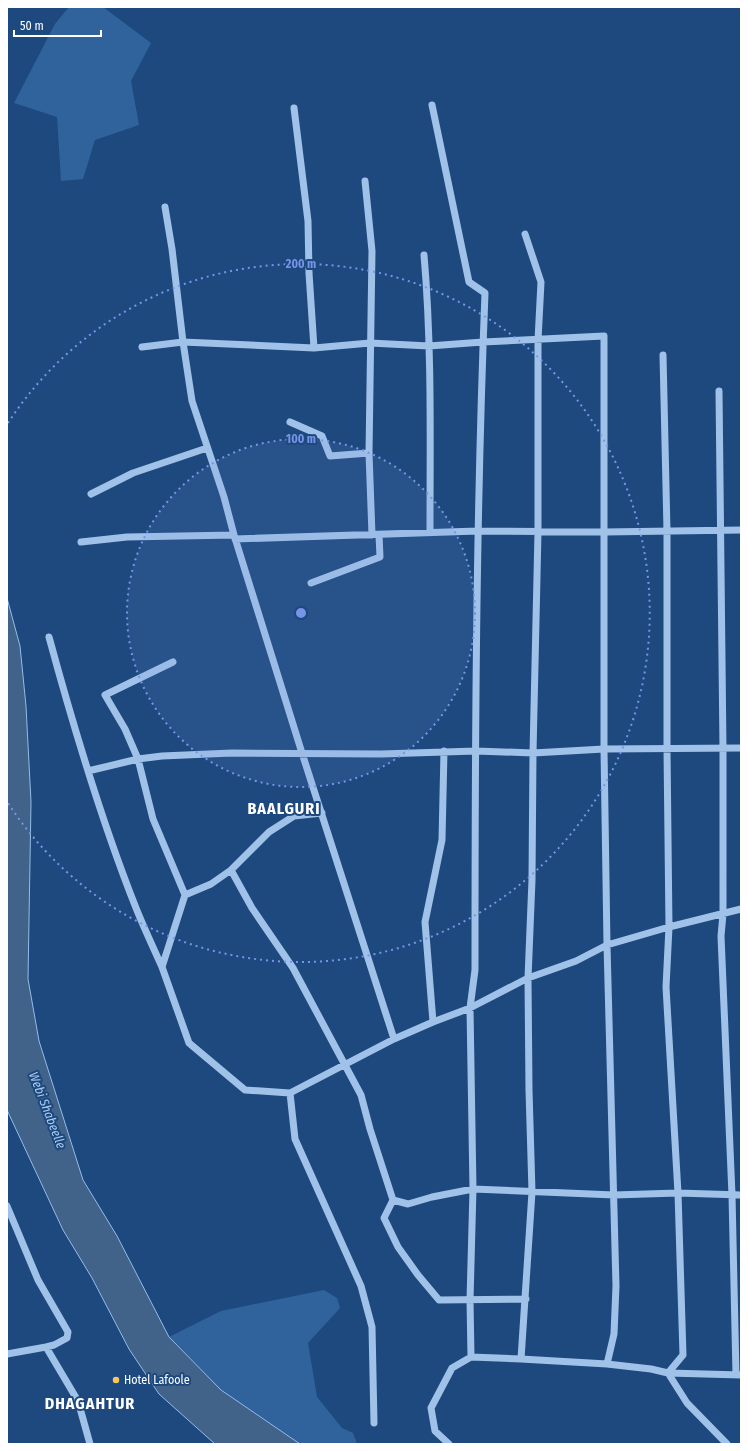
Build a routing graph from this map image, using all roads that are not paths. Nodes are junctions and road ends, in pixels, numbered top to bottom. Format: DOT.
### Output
graph roads {
  1 [pos="432,105"];
  2 [pos="294,108"];
  3 [pos="365,181"];
  4 [pos="165,206"];
  5 [pos="525,234"];
  6 [pos="424,255"];
  7 [pos="538,340"];
  8 [pos="183,342"];
  9 [pos="483,342"];
  10 [pos="370,343"];
  11 [pos="429,346"];
  12 [pos="142,347"];
  13 [pos="314,348"];
  14 [pos="663,355"];
  15 [pos="719,391"];
  16 [pos="290,422"];
  17 [pos="207,448"];
  18 [pos="369,453"];
  19 [pos="91,494"];
  20 [pos="721,529"];
  21 [pos="741,530"];
  22 [pos="478,531"];
  23 [pos="667,531"];
  24 [pos="430,532"];
  25 [pos="538,532"];
  26 [pos="604,532"];
  27 [pos="375,535"];
  28 [pos="235,537"];
  29 [pos="81,542"];
  30 [pos="311,583"];
  31 [pos="49,638"];
  32 [pos="173,662"];
  33 [pos="741,748"];
  34 [pos="604,749"];
  35 [pos="667,749"];
  36 [pos="723,749"];
  37 [pos="444,751"];
  38 [pos="476,751"];
  39 [pos="302,753"];
  40 [pos="533,753"];
  41 [pos="138,759"];
  42 [pos="88,771"];
  43 [pos="322,814"];
  44 [pos="231,870"];
  45 [pos="185,895"];
  46 [pos="741,909"];
  47 [pos="723,914"];
  48 [pos="669,927"];
  49 [pos="606,945"];
  50 [pos="162,967"];
  51 [pos="528,978"];
  52 [pos="470,1008"];
  53 [pos="433,1022"];
  54 [pos="394,1039"];
  55 [pos="345,1065"];
  56 [pos="290,1093"];
  57 [pos="473,1188"];
  58 [pos="532,1192"];
  59 [pos="678,1193"];
  60 [pos="614,1195"];
  61 [pos="732,1195"];
  62 [pos="741,1195"];
  63 [pos="393,1200"];
  64 [pos="7,1206"];
  65 [pos="526,1299"];
  66 [pos="470,1300"];
  67 [pos="46,1347"];
  68 [pos="7,1354"];
  69 [pos="471,1357"];
  70 [pos="521,1359"];
  71 [pos="607,1364"];
  72 [pos="668,1373"];
  73 [pos="739,1375"];
  74 [pos="374,1423"];
  75 [pos="90,1444"];
  76 [pos="450,1444"];
  77 [pos="726,1444"];
  1 -- 9 [label="street"];
  2 -- 13 [label="street"];
  3 -- 10 [label="street"];
  4 -- 8 [label="street"];
  5 -- 7 [label="street"];
  6 -- 11 [label="street"];
  7 -- 9 [label="street"];
  7 -- 25 [label="street"];
  7 -- 26 [label="street"];
  8 -- 12 [label="street"];
  8 -- 13 [label="street"];
  8 -- 17 [label="street"];
  9 -- 11 [label="street"];
  9 -- 22 [label="street"];
  10 -- 11 [label="street"];
  10 -- 13 [label="street"];
  10 -- 18 [label="street"];
  11 -- 24 [label="street"];
  14 -- 23 [label="street"];
  15 -- 20 [label="street"];
  16 -- 18 [label="street"];
  17 -- 19 [label="street"];
  17 -- 28 [label="street"];
  18 -- 27 [label="street"];
  20 -- 21 [label="street"];
  20 -- 23 [label="street"];
  20 -- 36 [label="street"];
  22 -- 24 [label="street"];
  22 -- 25 [label="street"];
  22 -- 38 [label="street"];
  23 -- 26 [label="street"];
  23 -- 35 [label="street"];
  24 -- 27 [label="street"];
  25 -- 26 [label="street"];
  25 -- 40 [label="street"];
  26 -- 34 [label="street"];
  27 -- 28 [label="street"];
  27 -- 30 [label="street"];
  28 -- 29 [label="street"];
  28 -- 39 [label="street"];
  31 -- 42 [label="street"];
  32 -- 41 [label="street"];
  33 -- 36 [label="street"];
  34 -- 35 [label="street"];
  34 -- 40 [label="street"];
  34 -- 49 [label="street"];
  35 -- 36 [label="street"];
  35 -- 48 [label="street"];
  36 -- 47 [label="street"];
  37 -- 38 [label="street"];
  37 -- 39 [label="street"];
  37 -- 53 [label="street"];
  38 -- 40 [label="street"];
  38 -- 52 [label="street"];
  39 -- 41 [label="street"];
  39 -- 43 [label="street"];
  40 -- 51 [label="street"];
  41 -- 42 [label="street"];
  41 -- 45 [label="street"];
  42 -- 50 [label="street"];
  43 -- 44 [label="street"];
  43 -- 54 [label="street"];
  44 -- 45 [label="street"];
  44 -- 55 [label="street"];
  45 -- 50 [label="street"];
  46 -- 47 [label="street"];
  47 -- 48 [label="street"];
  47 -- 61 [label="street"];
  48 -- 49 [label="street"];
  48 -- 59 [label="street"];
  49 -- 51 [label="street"];
  49 -- 60 [label="street"];
  50 -- 56 [label="street"];
  51 -- 52 [label="street"];
  51 -- 58 [label="street"];
  52 -- 53 [label="street"];
  52 -- 57 [label="street"];
  53 -- 54 [label="street"];
  54 -- 55 [label="street"];
  55 -- 56 [label="street"];
  55 -- 63 [label="street"];
  56 -- 74 [label="street"];
  57 -- 58 [label="street"];
  57 -- 63 [label="street"];
  57 -- 66 [label="street"];
  58 -- 60 [label="street"];
  58 -- 65 [label="street"];
  59 -- 60 [label="street"];
  59 -- 61 [label="street"];
  59 -- 72 [label="street"];
  60 -- 71 [label="street"];
  61 -- 62 [label="street"];
  61 -- 73 [label="street"];
  63 -- 66 [label="street"];
  64 -- 67 [label="street"];
  65 -- 66 [label="street"];
  65 -- 70 [label="street"];
  66 -- 69 [label="street"];
  67 -- 68 [label="street"];
  67 -- 75 [label="street"];
  69 -- 70 [label="street"];
  69 -- 76 [label="street"];
  70 -- 71 [label="street"];
  71 -- 72 [label="street"];
  72 -- 73 [label="street"];
  72 -- 77 [label="street"];
}
